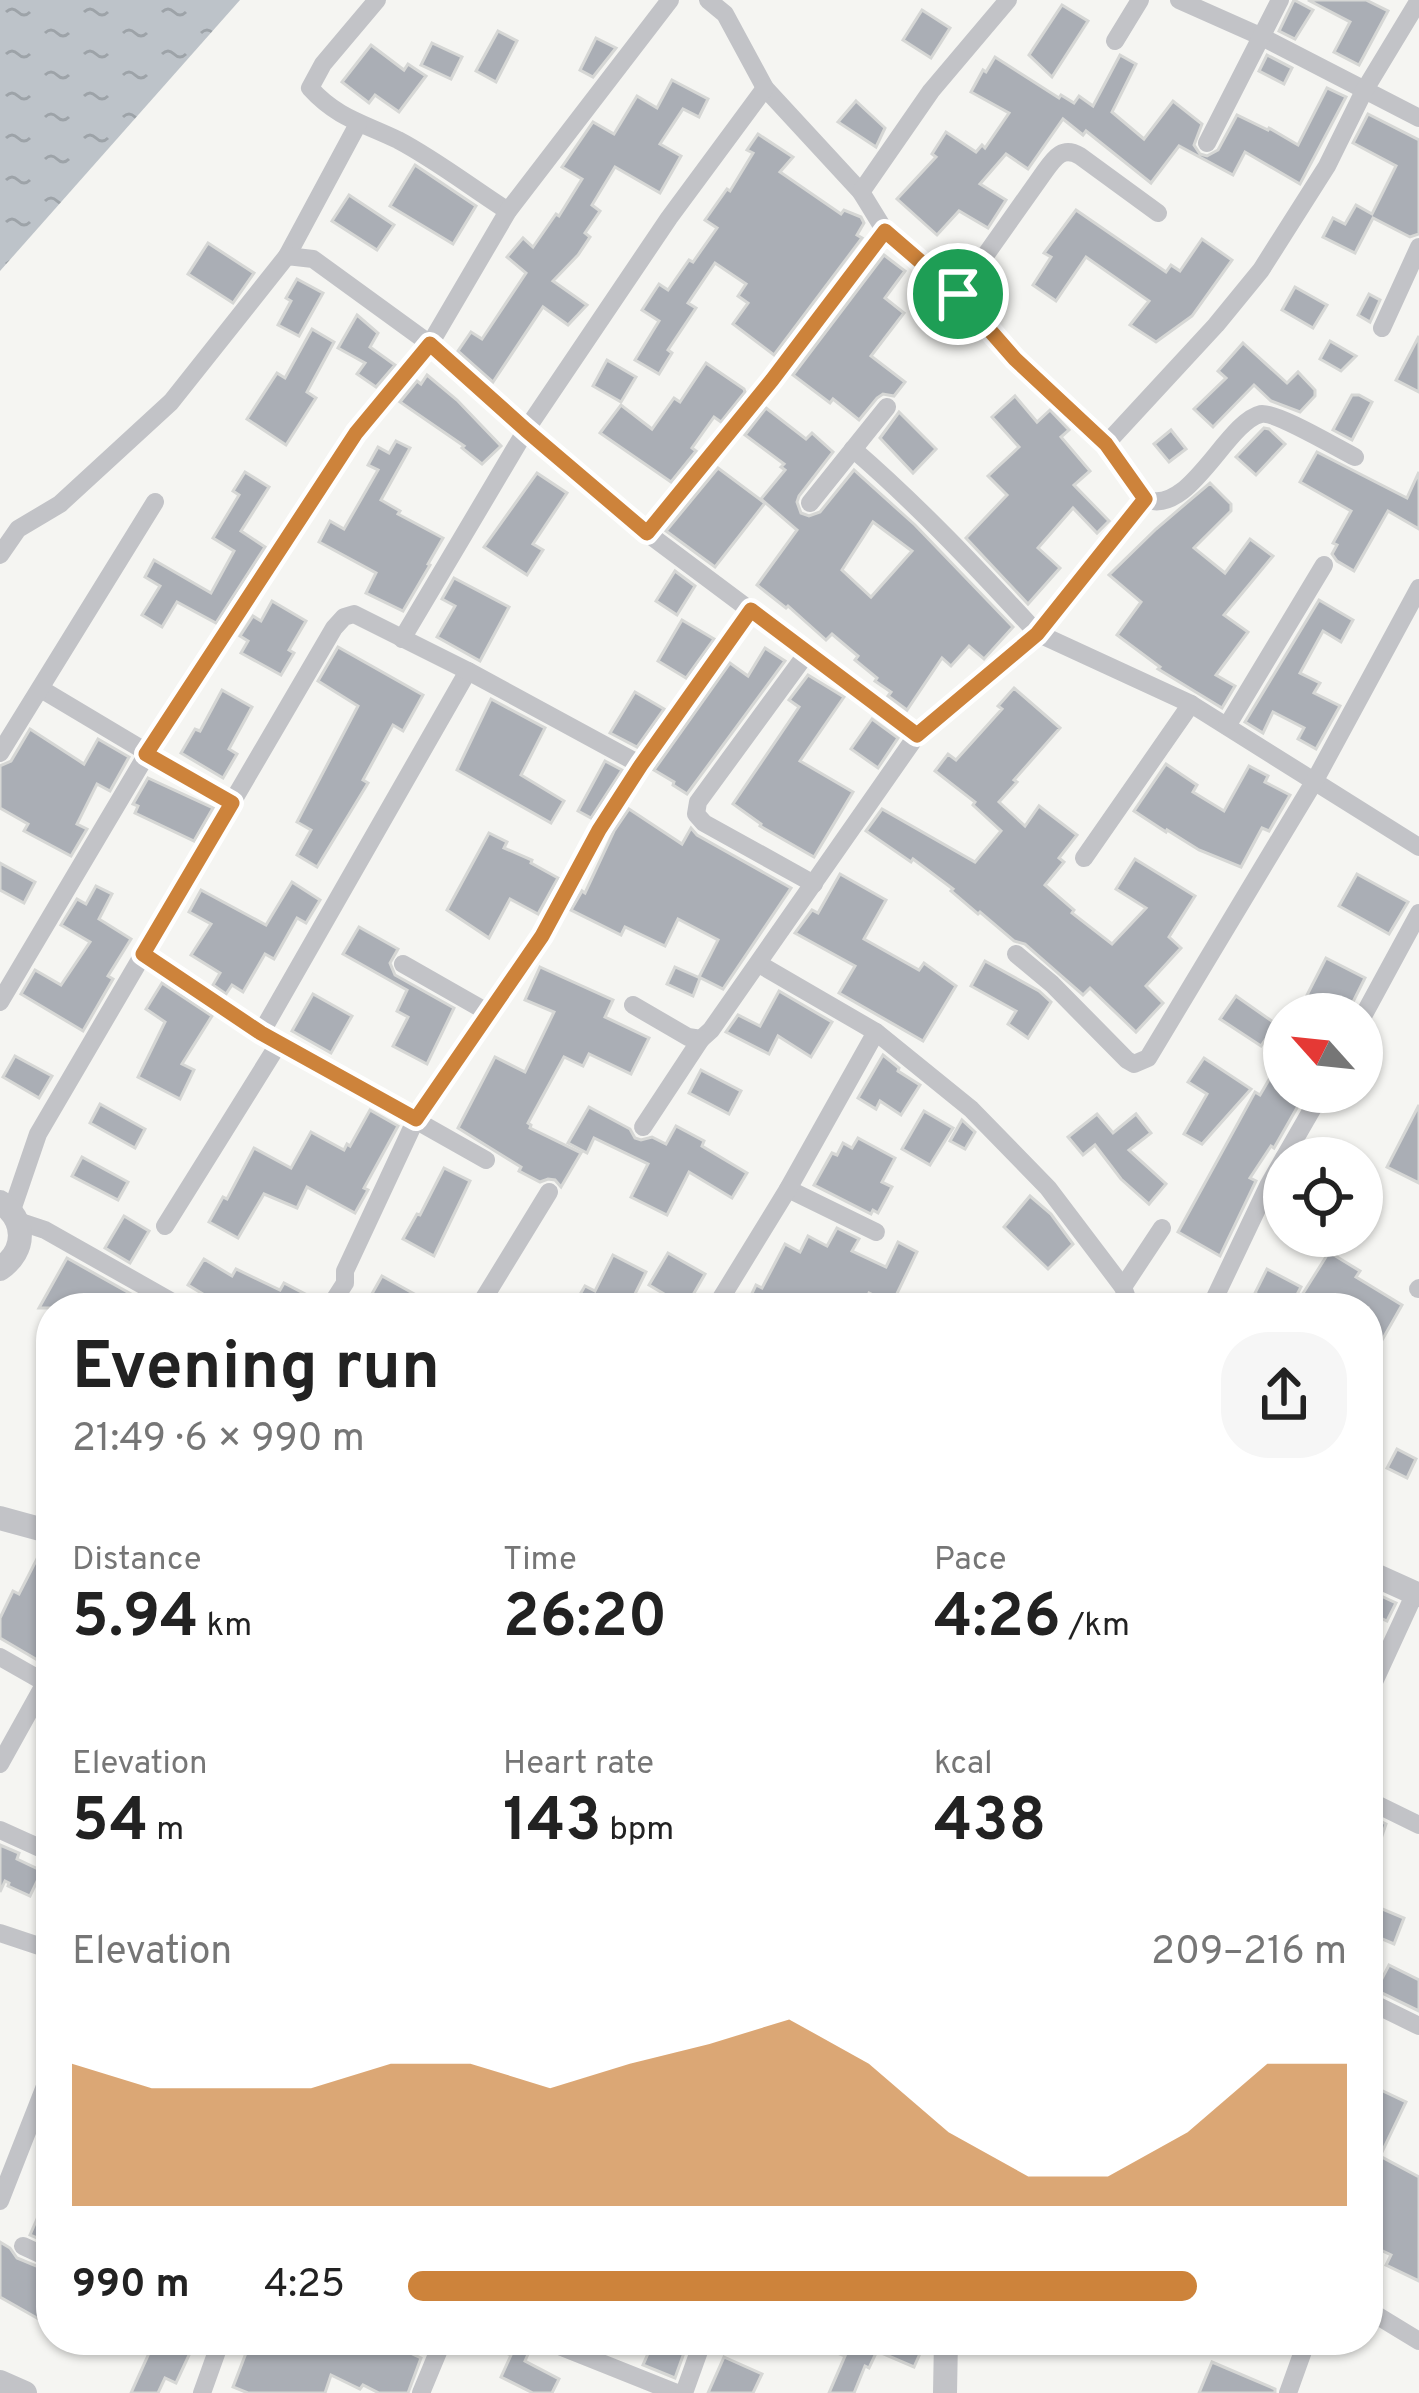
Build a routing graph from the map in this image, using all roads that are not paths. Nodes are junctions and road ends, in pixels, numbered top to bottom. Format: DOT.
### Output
graph roads {
  1 [pos="377,0"];
  2 [pos="670,0"];
  3 [pos="706,0"];
  4 [pos="1008,0"];
  5 [pos="1139,0"];
  6 [pos="1179,0"];
  7 [pos="1280,0"];
  8 [pos="1419,0"];
  9 [pos="1260,36"];
  10 [pos="1115,41"];
  11 [pos="765,88"];
  12 [pos="1364,91"];
  13 [pos="1419,118"];
  14 [pos="358,124"];
  15 [pos="1207,143"];
  16 [pos="861,192"];
  17 [pos="508,211"];
  18 [pos="1158,213"];
  19 [pos="885,231"];
  20 [pos="1419,247"];
  21 [pos="286,256"];
  22 [pos="958,294"];
  23 [pos="1382,328"];
  24 [pos="430,344"];
  25 [pos="887,407"];
  26 [pos="526,430"];
  27 [pos="1106,444"];
  28 [pos="853,449"];
  29 [pos="1355,457"];
  30 [pos="1145,499"];
  31 [pos="155,502"];
  32 [pos="810,502"];
  33 [pos="647,533"];
  34 [pos="0,554"];
  35 [pos="1324,565"];
  36 [pos="1419,588"];
  37 [pos="751,610"];
  38 [pos="1037,634"];
  39 [pos="402,639"];
  40 [pos="807,653"];
  41 [pos="468,671"];
  42 [pos="41,689"];
  43 [pos="1191,704"];
  44 [pos="1227,726"];
  45 [pos="917,735"];
  46 [pos="0,753"];
  47 [pos="146,754"];
  48 [pos="641,765"];
  49 [pos="1314,782"];
  50 [pos="232,803"];
  51 [pos="1419,847"];
  52 [pos="1084,858"];
  53 [pos="814,884"];
  54 [pos="1419,913"];
  55 [pos="143,954"];
  56 [pos="1016,954"];
  57 [pos="403,964"];
  58 [pos="759,964"];
  59 [pos="1376,993"];
  60 [pos="0,1002"];
  61 [pos="633,1005"];
  62 [pos="489,1013"];
  63 [pos="876,1032"];
  64 [pos="270,1038"];
  65 [pos="701,1039"];
  66 [pos="416,1119"];
  67 [pos="644,1126"];
  68 [pos="486,1160"];
  69 [pos="788,1189"];
  70 [pos="549,1192"];
  71 [pos="1263,1197"];
  72 [pos="10,1211"];
  73 [pos="165,1226"];
  74 [pos="1162,1228"];
  75 [pos="876,1232"];
  76 [pos="0,1269"];
  77 [pos="156,1293"];
  78 [pos="339,1293"];
  79 [pos="487,1293"];
  80 [pos="724,1293"];
  81 [pos="1116,1293"];
  82 [pos="1128,1293"];
  83 [pos="1217,1293"];
  84 [pos="0,1518"];
  85 [pos="36,1528"];
  86 [pos="1383,1579"];
  87 [pos="1417,1594"];
  88 [pos="0,1657"];
  89 [pos="1383,1664"];
  90 [pos="36,1677"];
  91 [pos="36,1704"];
  92 [pos="0,1764"];
  93 [pos="1383,1807"];
  94 [pos="1419,1825"];
  95 [pos="0,1830"];
  96 [pos="36,1846"];
  97 [pos="0,1933"];
  98 [pos="36,1946"];
  99 [pos="1383,2008"];
  100 [pos="1419,2026"];
  101 [pos="36,2109"];
  102 [pos="0,2201"];
  103 [pos="23,2246"];
  104 [pos="36,2252"];
  105 [pos="1383,2319"];
  106 [pos="1419,2341"];
  107 [pos="215,2355"];
  108 [pos="437,2355"];
  109 [pos="582,2355"];
  110 [pos="696,2355"];
  111 [pos="946,2355"];
  112 [pos="1302,2355"];
  113 [pos="0,2382"];
  114 [pos="25,2393"];
  115 [pos="202,2393"];
  116 [pos="422,2393"];
  117 [pos="680,2393"];
  118 [pos="945,2393"];
  119 [pos="1288,2393"];
  1 -- 14 [label="street"];
  2 -- 17 [label="street"];
  3 -- 11 [label="street"];
  4 -- 16 [label="street"];
  5 -- 10 [label="street"];
  6 -- 9 [label="street"];
  7 -- 9 [label="street"];
  8 -- 12 [label="street"];
  9 -- 12 [label="street"];
  9 -- 15 [label="street"];
  11 -- 16 [label="street"];
  11 -- 26 [label="street"];
  12 -- 13 [label="street"];
  12 -- 27 [label="street"];
  14 -- 17 [label="street"];
  14 -- 21 [label="street"];
  16 -- 19 [label="street"];
  17 -- 24 [label="street"];
  18 -- 22 [label="street"];
  19 -- 22 [label="street"];
  19 -- 33 [label="street"];
  20 -- 23 [label="street"];
  21 -- 24 [label="street"];
  21 -- 34 [label="street"];
  22 -- 27 [label="street"];
  24 -- 26 [label="street"];
  24 -- 47 [label="street"];
  25 -- 28 [label="street"];
  26 -- 33 [label="street"];
  26 -- 39 [label="street"];
  27 -- 30 [label="street"];
  28 -- 32 [label="street"];
  28 -- 38 [label="street"];
  29 -- 30 [label="street"];
  30 -- 38 [label="street"];
  31 -- 42 [label="street"];
  33 -- 37 [label="street"];
  35 -- 44 [label="street"];
  36 -- 49 [label="street"];
  37 -- 40 [label="street"];
  37 -- 48 [label="street"];
  38 -- 43 [label="street"];
  38 -- 45 [label="street"];
  39 -- 41 [label="street"];
  39 -- 50 [label="street"];
  40 -- 45 [label="street"];
  40 -- 53 [label="street"];
  41 -- 48 [label="street"];
  41 -- 64 [label="street"];
  42 -- 46 [label="street"];
  42 -- 47 [label="street"];
  43 -- 44 [label="street"];
  43 -- 52 [label="street"];
  44 -- 49 [label="street"];
  45 -- 53 [label="street"];
  47 -- 50 [label="street"];
  47 -- 60 [label="street"];
  48 -- 62 [label="street"];
  49 -- 51 [label="street"];
  49 -- 56 [label="street"];
  50 -- 55 [label="street"];
  53 -- 58 [label="street"];
  54 -- 59 [label="street"];
  55 -- 64 [label="street"];
  55 -- 72 [label="street"];
  57 -- 62 [label="street"];
  58 -- 63 [label="street"];
  58 -- 65 [label="street"];
  61 -- 65 [label="street"];
  62 -- 66 [label="street"];
  63 -- 69 [label="street"];
  63 -- 81 [label="street"];
  64 -- 66 [label="street"];
  64 -- 73 [label="street"];
  65 -- 67 [label="street"];
  66 -- 68 [label="street"];
  66 -- 78 [label="street"];
  69 -- 75 [label="street"];
  69 -- 80 [label="street"];
  70 -- 79 [label="street"];
  71 -- 83 [label="street"];
  72 -- 76 [label="street"];
  72 -- 77 [label="street"];
  74 -- 82 [label="street"];
  84 -- 85 [label="street"];
  86 -- 87 [label="street"];
  87 -- 89 [label="street"];
  88 -- 90 [label="street"];
  91 -- 92 [label="street"];
  93 -- 94 [label="street"];
  95 -- 96 [label="street"];
  97 -- 98 [label="street"];
  99 -- 100 [label="street"];
  101 -- 102 [label="street"];
  103 -- 104 [label="street"];
  105 -- 106 [label="street"];
  107 -- 115 [label="street"];
  108 -- 116 [label="street"];
  109 -- 117 [label="street"];
  110 -- 117 [label="street"];
  111 -- 118 [label="street"];
  112 -- 119 [label="street"];
  113 -- 114 [label="street"];
}
